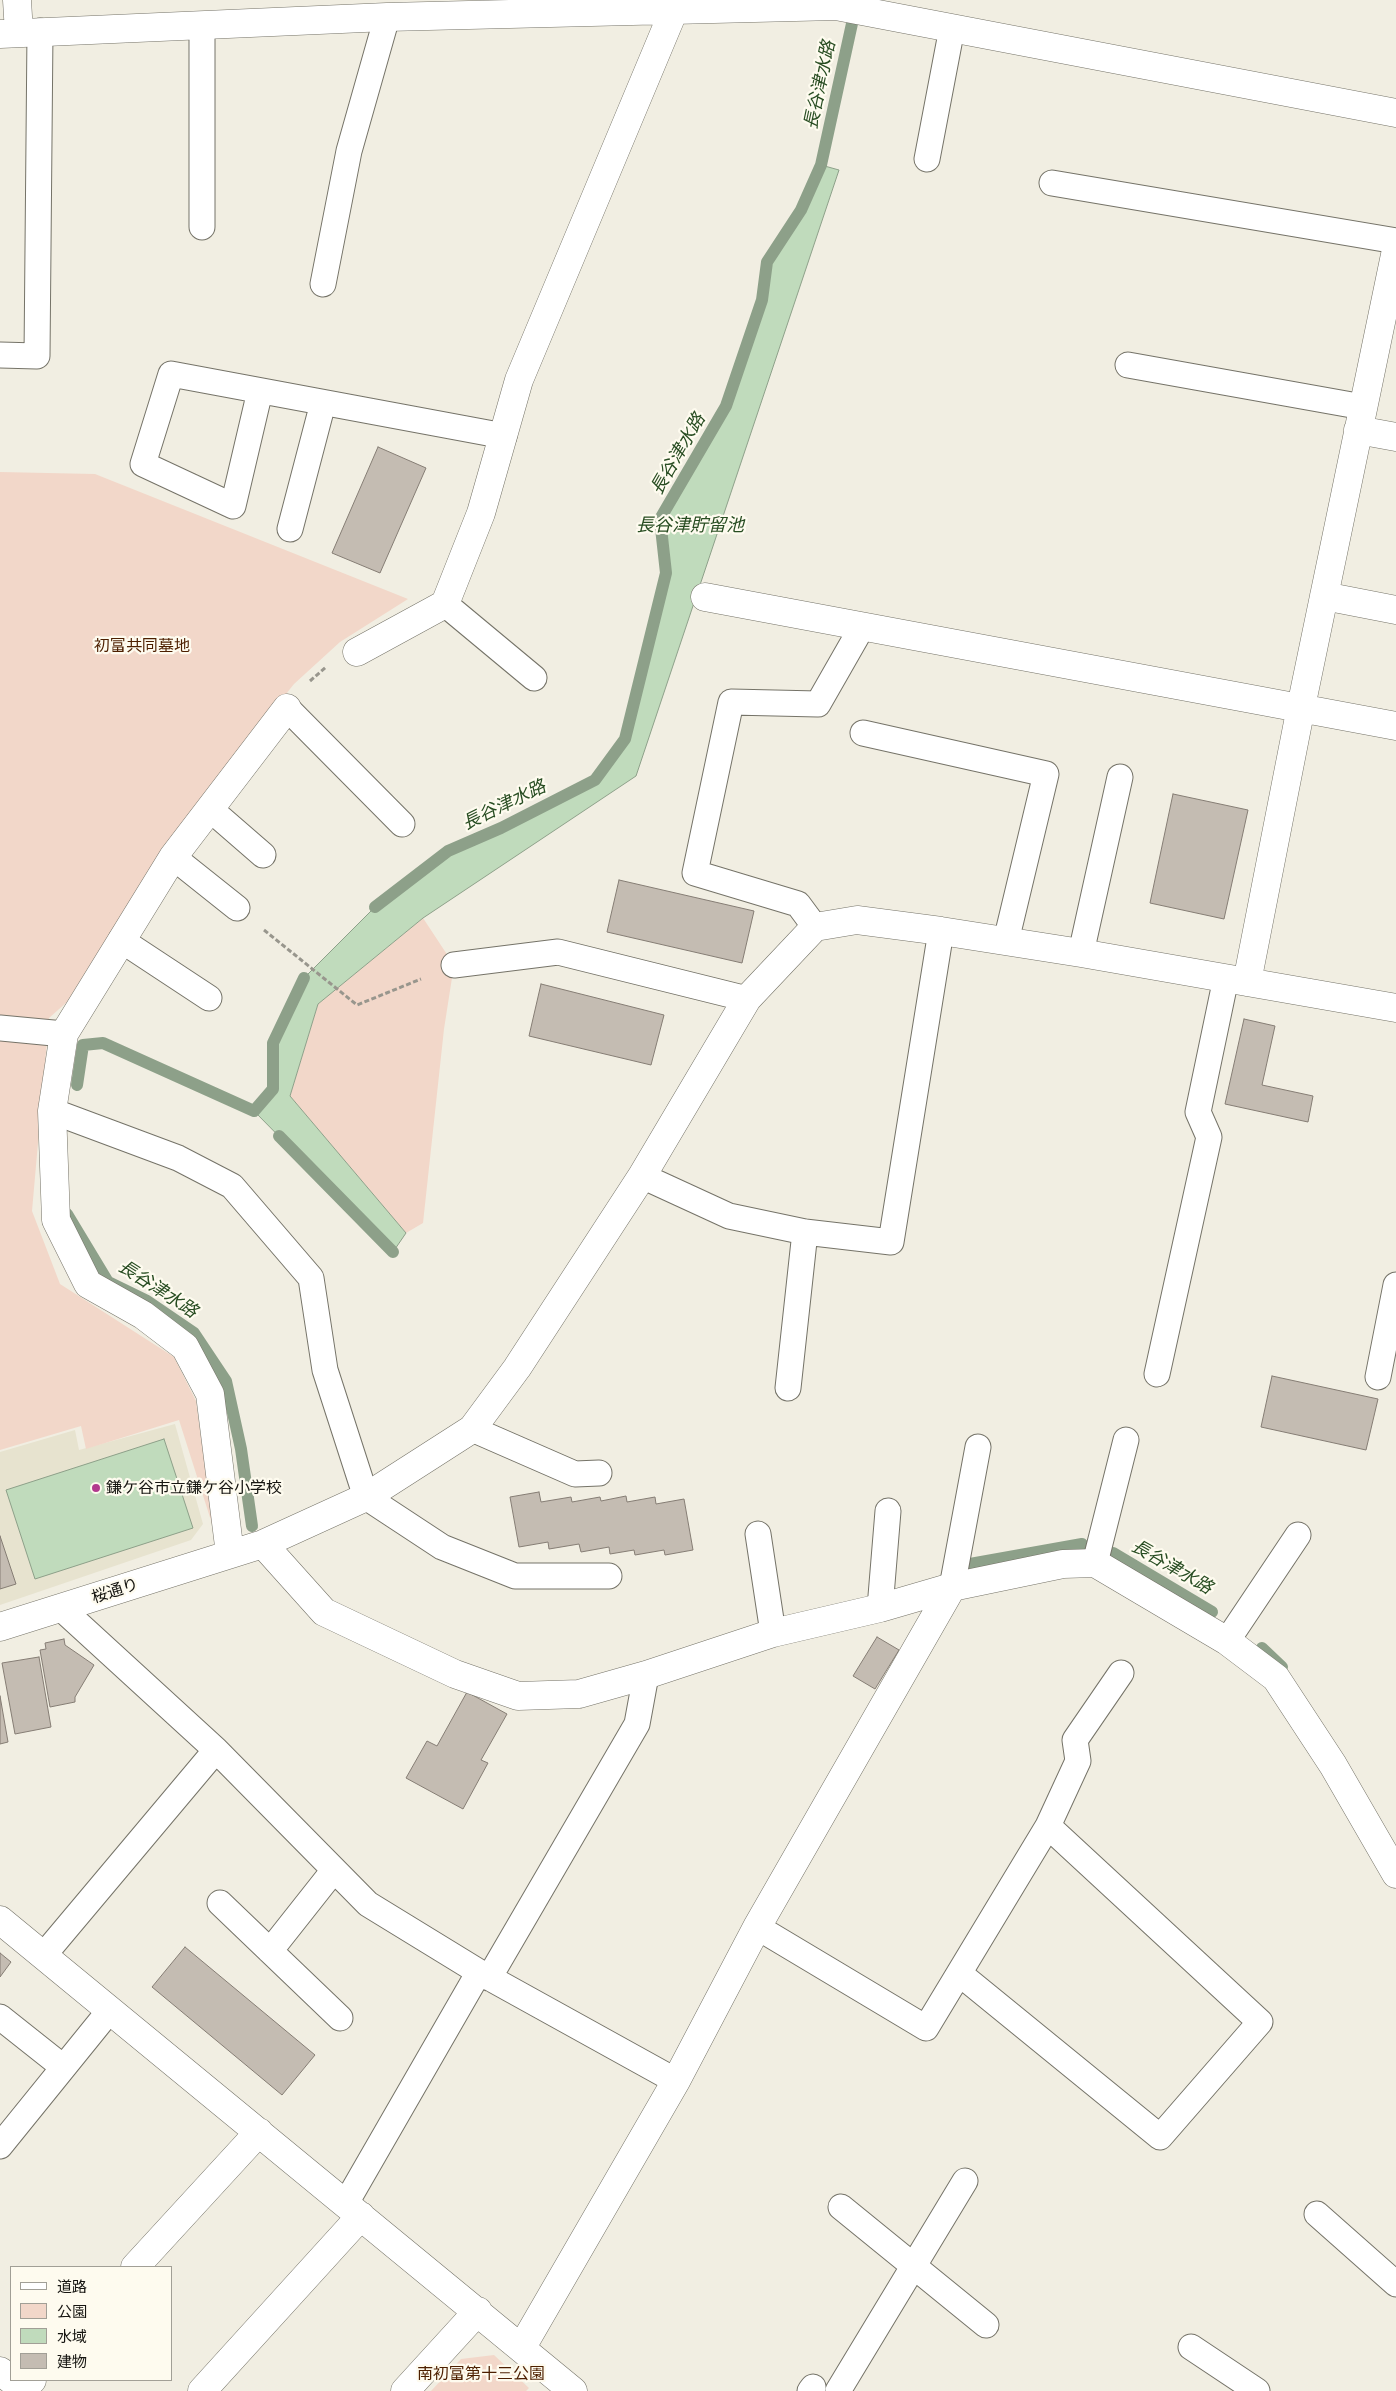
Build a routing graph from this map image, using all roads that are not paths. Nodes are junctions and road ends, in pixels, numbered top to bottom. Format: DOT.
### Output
graph roads {
  1 [pos="17,0"];
  2 [pos="839,3"];
  3 [pos="533,7"];
  4 [pos="674,10"];
  5 [pos="247,12"];
  6 [pos="387,17"];
  7 [pos="202,25"];
  8 [pos="952,28"];
  9 [pos="20,32"];
  10 [pos="1396,113"];
  11 [pos="927,158"];
  12 [pos="1052,183"];
  13 [pos="202,227"];
  14 [pos="1396,241"];
  15 [pos="1396,250"];
  16 [pos="323,284"];
  17 [pos="0,356"];
  18 [pos="1128,365"];
  19 [pos="260,391"];
  20 [pos="323,403"];
  21 [pos="1360,419"];
  22 [pos="504,436"];
  23 [pos="1396,437"];
  24 [pos="290,529"];
  25 [pos="1324,596"];
  26 [pos="705,597"];
  27 [pos="445,604"];
  28 [pos="1396,610"];
  29 [pos="862,627"];
  30 [pos="357,652"];
  31 [pos="534,678"];
  32 [pos="1301,707"];
  33 [pos="287,708"];
  34 [pos="1396,726"];
  35 [pos="863,733"];
  36 [pos="1120,777"];
  37 [pos="210,809"];
  38 [pos="402,824"];
  39 [pos="262,855"];
  40 [pos="173,857"];
  41 [pos="237,908"];
  42 [pos="815,927"];
  43 [pos="941,931"];
  44 [pos="121,940"];
  45 [pos="1006,941"];
  46 [pos="1081,953"];
  47 [pos="454,965"];
  48 [pos="1236,980"];
  49 [pos="209,998"];
  50 [pos="747,999"];
  51 [pos="1396,1008"];
  52 [pos="0,1028"];
  53 [pos="64,1034"];
  54 [pos="52,1111"];
  55 [pos="642,1176"];
  56 [pos="805,1232"];
  57 [pos="1396,1285"];
  58 [pos="1157,1374"];
  59 [pos="1378,1377"];
  60 [pos="788,1388"];
  61 [pos="472,1429"];
  62 [pos="1126,1440"];
  63 [pos="978,1447"];
  64 [pos="599,1473"];
  65 [pos="366,1497"];
  66 [pos="888,1511"];
  67 [pos="758,1534"];
  68 [pos="1298,1535"];
  69 [pos="263,1544"];
  70 [pos="230,1554"];
  71 [pos="1095,1563"];
  72 [pos="608,1576"];
  73 [pos="952,1587"];
  74 [pos="880,1608"];
  75 [pos="62,1609"];
  76 [pos="0,1627"];
  77 [pos="773,1633"];
  78 [pos="1227,1641"];
  79 [pos="1121,1673"];
  80 [pos="646,1675"];
  81 [pos="216,1750"];
  82 [pos="1048,1826"];
  83 [pos="334,1870"];
  84 [pos="1396,1874"];
  85 [pos="220,1903"];
  86 [pos="0,1920"];
  87 [pos="757,1927"];
  88 [pos="270,1951"];
  89 [pos="42,1956"];
  90 [pos="960,1974"];
  91 [pos="484,1975"];
  92 [pos="110,2010"];
  93 [pos="0,2017"];
  94 [pos="340,2018"];
  95 [pos="63,2067"];
  96 [pos="676,2081"];
  97 [pos="259,2132"];
  98 [pos="1,2144"];
  99 [pos="965,2181"];
  100 [pos="841,2207"];
  101 [pos="353,2210"];
  102 [pos="1317,2214"];
  103 [pos="136,2266"];
  104 [pos="914,2266"];
  105 [pos="1396,2284"];
  106 [pos="478,2311"];
  107 [pos="986,2325"];
  108 [pos="1191,2347"];
  109 [pos="522,2348"];
  110 [pos="0,2371"];
  111 [pos="10,2379"];
  112 [pos="13,2381"];
  113 [pos="31,2381"];
  114 [pos="202,2391"];
  115 [pos="405,2391"];
  116 [pos="573,2391"];
  117 [pos="838,2391"];
  118 [pos="1257,2391"];
  1 -- 9 [label="street"];
  2 -- 4 [label="street"];
  2 -- 8 [label="street"];
  3 -- 4 [label="street"];
  3 -- 6 [label="street"];
  4 -- 22 [label="street"];
  5 -- 6 [label="street"];
  5 -- 7 [label="street"];
  6 -- 16 [label="lane"];
  7 -- 9 [label="street"];
  7 -- 13 [label="lane"];
  8 -- 10 [label="street"];
  8 -- 11 [label="lane"];
  9 -- 17 [label="lane"];
  12 -- 14 [label="lane"];
  15 -- 21 [label="street"];
  18 -- 21 [label="lane"];
  19 -- 19 [label="lane"];
  19 -- 20 [label="lane"];
  20 -- 22 [label="lane"];
  20 -- 24 [label="lane"];
  21 -- 23 [label="street"];
  21 -- 25 [label="street"];
  22 -- 27 [label="street"];
  25 -- 28 [label="street"];
  25 -- 32 [label="street"];
  26 -- 29 [label="street"];
  27 -- 30 [label="street"];
  27 -- 31 [label="lane"];
  29 -- 32 [label="street"];
  29 -- 42 [label="lane"];
  32 -- 34 [label="street"];
  32 -- 48 [label="street"];
  33 -- 37 [label="street"];
  33 -- 38 [label="lane"];
  35 -- 45 [label="lane"];
  36 -- 46 [label="lane"];
  37 -- 39 [label="lane"];
  37 -- 40 [label="street"];
  40 -- 41 [label="lane"];
  40 -- 44 [label="street"];
  42 -- 43 [label="street"];
  42 -- 50 [label="street"];
  43 -- 45 [label="street"];
  43 -- 56 [label="lane"];
  44 -- 49 [label="lane"];
  44 -- 53 [label="street"];
  45 -- 46 [label="street"];
  46 -- 48 [label="street"];
  47 -- 50 [label="lane"];
  48 -- 51 [label="street"];
  48 -- 58 [label="lane"];
  50 -- 55 [label="street"];
  52 -- 53 [label="lane"];
  53 -- 54 [label="street"];
  54 -- 65 [label="lane"];
  54 -- 70 [label="street"];
  55 -- 56 [label="lane"];
  55 -- 61 [label="street"];
  56 -- 60 [label="lane"];
  57 -- 59 [label="lane"];
  61 -- 64 [label="lane"];
  61 -- 65 [label="street, 桜通り"];
  62 -- 71 [label="lane"];
  63 -- 73 [label="lane"];
  65 -- 69 [label="street, 桜通り"];
  65 -- 72 [label="lane"];
  66 -- 74 [label="lane"];
  67 -- 77 [label="lane"];
  68 -- 78 [label="lane"];
  69 -- 70 [label="street, 桜通り"];
  69 -- 80 [label="street"];
  70 -- 75 [label="street, 桜通り"];
  71 -- 73 [label="street"];
  71 -- 78 [label="street"];
  73 -- 74 [label="street"];
  73 -- 87 [label="street"];
  74 -- 77 [label="street"];
  75 -- 76 [label="street, 桜通り"];
  75 -- 81 [label="lane"];
  77 -- 80 [label="street"];
  78 -- 84 [label="street"];
  79 -- 82 [label="lane"];
  80 -- 91 [label="lane"];
  81 -- 83 [label="lane"];
  81 -- 89 [label="lane"];
  82 -- 90 [label="lane"];
  82 -- 90 [label="lane"];
  83 -- 88 [label="lane"];
  83 -- 91 [label="lane"];
  85 -- 88 [label="lane"];
  86 -- 89 [label="street"];
  87 -- 90 [label="lane"];
  87 -- 96 [label="street"];
  88 -- 94 [label="lane"];
  89 -- 92 [label="street"];
  91 -- 96 [label="lane"];
  91 -- 101 [label="lane"];
  92 -- 95 [label="lane"];
  92 -- 97 [label="street"];
  93 -- 95 [label="lane"];
  95 -- 98 [label="lane"];
  96 -- 109 [label="street"];
  97 -- 101 [label="street"];
  97 -- 103 [label="street"];
  99 -- 104 [label="lane"];
  100 -- 104 [label="lane"];
  101 -- 106 [label="street"];
  101 -- 114 [label="street"];
  102 -- 105 [label="lane"];
  104 -- 107 [label="lane"];
  104 -- 117 [label="lane"];
  106 -- 109 [label="street"];
  106 -- 115 [label="street"];
  108 -- 118 [label="lane"];
  109 -- 116 [label="street"];
  110 -- 111 [label="street"];
  112 -- 113 [label="street"];
}
